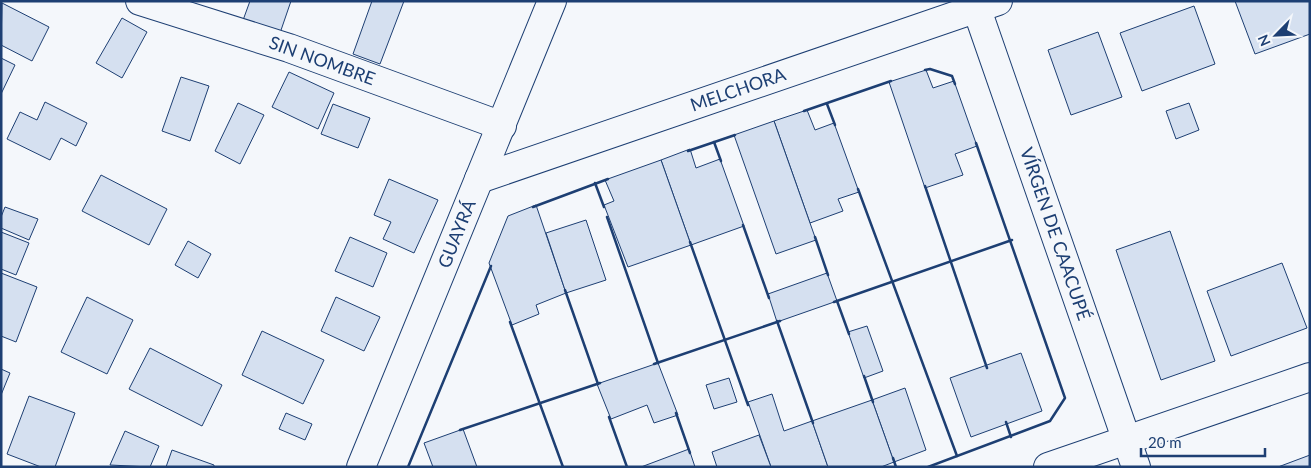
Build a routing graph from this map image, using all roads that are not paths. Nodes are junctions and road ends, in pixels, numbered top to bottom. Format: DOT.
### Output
graph roads {
  1 [pos="140,1"];
  2 [pos="552,1"];
  3 [pos="983,4"];
  4 [pos="502,126"];
  5 [pos="479,179"];
  6 [pos="1310,377"];
  7 [pos="1126,440"];
  8 [pos="361,467"];
  9 [pos="1048,467"];
  10 [pos="1136,467"];
  1 -- 4 [label="street, SIN NOMBRE"];
  2 -- 4 [label="street, GUAYRÁ"];
  3 -- 5 [label="street, MELCHORA"];
  3 -- 7 [label="street, VÍRGEN DE CAACUPÉ"];
  4 -- 5 [label="street, GUAYRÁ"];
  5 -- 8 [label="street, GUAYRÁ"];
  6 -- 7 [label="street"];
  7 -- 9 [label="street"];
  7 -- 10 [label="street, VÍRGEN DE CAACUPÉ"];
}
